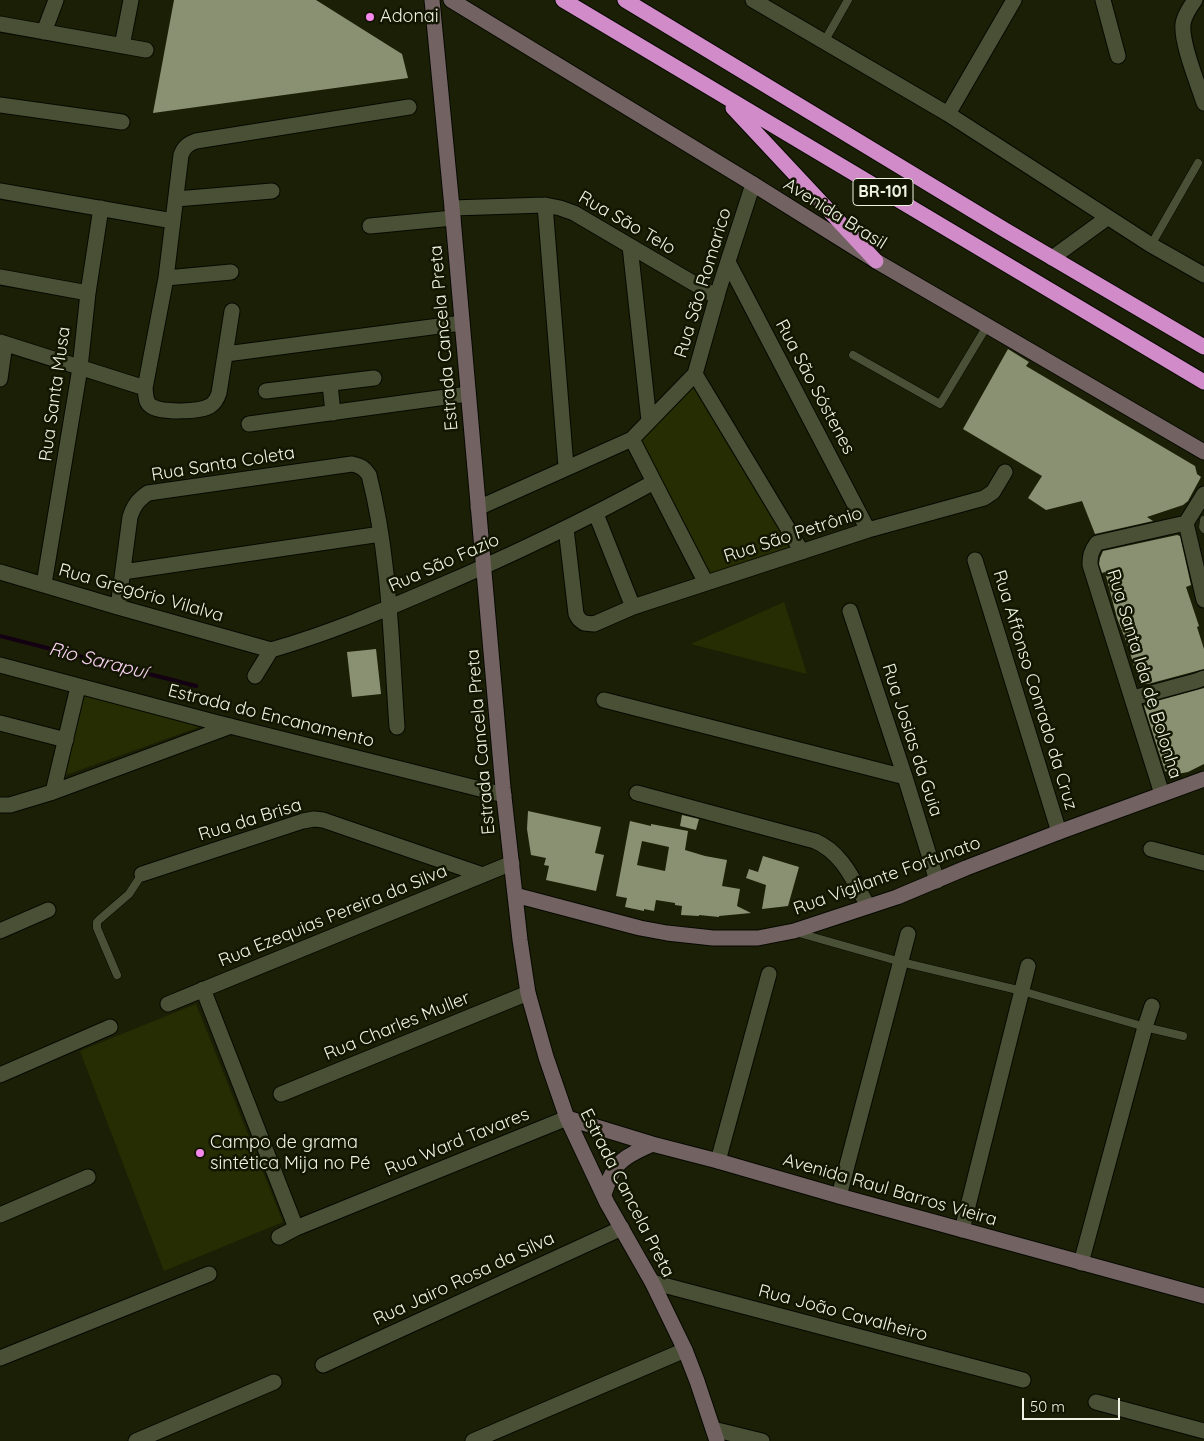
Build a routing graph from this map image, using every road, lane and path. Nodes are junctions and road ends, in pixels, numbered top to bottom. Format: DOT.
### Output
graph roads {
  1 [pos="56,0"];
  2 [pos="131,0"];
  3 [pos="432,0"];
  4 [pos="451,0"];
  5 [pos="563,0"];
  6 [pos="625,0"];
  7 [pos="753,0"];
  8 [pos="848,0"];
  9 [pos="1014,0"];
  10 [pos="1104,0"];
  11 [pos="1195,0"];
  12 [pos="0,24"];
  13 [pos="44,32"];
  14 [pos="824,42"];
  15 [pos="122,46"];
  16 [pos="146,50"];
  17 [pos="1118,56"];
  18 [pos="720,95"];
  19 [pos="1204,103"];
  20 [pos="0,105"];
  21 [pos="409,108"];
  22 [pos="948,114"];
  23 [pos="122,122"];
  24 [pos="1198,163"];
  25 [pos="753,184"];
  26 [pos="0,191"];
  27 [pos="272,191"];
  28 [pos="176,199"];
  29 [pos="545,205"];
  30 [pos="101,208"];
  31 [pos="452,213"];
  32 [pos="1107,218"];
  33 [pos="173,221"];
  34 [pos="370,226"];
  35 [pos="1151,245"];
  36 [pos="630,246"];
  37 [pos="1052,258"];
  38 [pos="876,261"];
  39 [pos="728,262"];
  40 [pos="231,272"];
  41 [pos="1204,275"];
  42 [pos="0,277"];
  43 [pos="166,278"];
  44 [pos="88,294"];
  45 [pos="717,297"];
  46 [pos="232,311"];
  47 [pos="462,323"];
  48 [pos="986,326"];
  49 [pos="3,343"];
  50 [pos="1203,343"];
  51 [pos="226,354"];
  52 [pos="853,355"];
  53 [pos="80,368"];
  54 [pos="695,374"];
  55 [pos="374,378"];
  56 [pos="0,379"];
  57 [pos="1204,382"];
  58 [pos="330,384"];
  59 [pos="145,388"];
  60 [pos="266,391"];
  61 [pos="468,394"];
  62 [pos="333,412"];
  63 [pos="649,422"];
  64 [pos="250,424"];
  65 [pos="632,438"];
  66 [pos="1204,452"];
  67 [pos="566,467"];
  68 [pos="1005,472"];
  69 [pos="654,482"];
  70 [pos="1204,494"];
  71 [pos="478,508"];
  72 [pos="596,514"];
  73 [pos="1204,520"];
  74 [pos="1186,523"];
  75 [pos="566,528"];
  76 [pos="1204,529"];
  77 [pos="868,530"];
  78 [pos="381,534"];
  79 [pos="802,552"];
  80 [pos="975,560"];
  81 [pos="484,567"];
  82 [pos="0,572"];
  83 [pos="122,572"];
  84 [pos="706,583"];
  85 [pos="44,584"];
  86 [pos="1204,600"];
  87 [pos="118,607"];
  88 [pos="633,607"];
  89 [pos="389,608"];
  90 [pos="850,611"];
  91 [pos="271,650"];
  92 [pos="0,665"];
  93 [pos="255,676"];
  94 [pos="1204,678"];
  95 [pos="78,687"];
  96 [pos="1133,698"];
  97 [pos="604,700"];
  98 [pos="0,723"];
  99 [pos="231,726"];
  100 [pos="396,727"];
  101 [pos="66,740"];
  102 [pos="905,777"];
  103 [pos="1204,779"];
  104 [pos="54,792"];
  105 [pos="638,793"];
  106 [pos="504,794"];
  107 [pos="1162,794"];
  108 [pos="0,805"];
  109 [pos="1059,832"];
  110 [pos="1150,849"];
  111 [pos="512,863"];
  112 [pos="1204,863"];
  113 [pos="142,874"];
  114 [pos="483,875"];
  115 [pos="937,881"];
  116 [pos="516,895"];
  117 [pos="868,906"];
  118 [pos="48,910"];
  119 [pos="0,931"];
  120 [pos="794,931"];
  121 [pos="908,934"];
  122 [pos="901,962"];
  123 [pos="1028,966"];
  124 [pos="768,974"];
  125 [pos="118,975"];
  126 [pos="203,989"];
  127 [pos="1022,991"];
  128 [pos="528,993"];
  129 [pos="168,1004"];
  130 [pos="1152,1006"];
  131 [pos="110,1027"];
  132 [pos="1145,1027"];
  133 [pos="1183,1036"];
  134 [pos="0,1075"];
  135 [pos="281,1094"];
  136 [pos="567,1118"];
  137 [pos="652,1144"];
  138 [pos="718,1161"];
  139 [pos="88,1177"];
  140 [pos="604,1194"];
  141 [pos="839,1196"];
  142 [pos="0,1214"];
  143 [pos="296,1228"];
  144 [pos="622,1228"];
  145 [pos="962,1230"];
  146 [pos="279,1237"];
  147 [pos="1081,1263"];
  148 [pos="209,1274"];
  149 [pos="652,1282"];
  150 [pos="1204,1296"];
  151 [pos="685,1350"];
  152 [pos="0,1358"];
  153 [pos="323,1365"];
  154 [pos="1023,1380"];
  155 [pos="274,1382"];
  156 [pos="1096,1402"];
  157 [pos="1204,1431"];
  158 [pos="715,1435"];
  159 [pos="136,1441"];
  160 [pos="473,1441"];
  161 [pos="762,1441"];
  1 -- 13 [label="street"];
  2 -- 15 [label="street"];
  3 -- 31 [label="street, Estrada Cancela Preta"];
  4 -- 25 [label="street, Avenida Brasil"];
  5 -- 18 [label="highway, BR-101"];
  6 -- 37 [label="highway, BR-101"];
  7 -- 14 [label="street"];
  8 -- 14 [label="lane"];
  9 -- 22 [label="street"];
  10 -- 17 [label="street"];
  11 -- 19 [label="street"];
  12 -- 13 [label="street"];
  13 -- 15 [label="street"];
  14 -- 22 [label="street"];
  15 -- 16 [label="street"];
  18 -- 38 [label="highway"];
  18 -- 57 [label="highway, BR-101"];
  20 -- 23 [label="street"];
  21 -- 28 [label="street"];
  22 -- 32 [label="street"];
  24 -- 35 [label="lane"];
  25 -- 38 [label="street, Avenida Brasil"];
  25 -- 39 [label="street, Rua São Romarico"];
  26 -- 30 [label="street"];
  27 -- 28 [label="street"];
  28 -- 33 [label="street"];
  29 -- 31 [label="street, Rua São Telo"];
  29 -- 36 [label="street, Rua São Telo"];
  29 -- 67 [label="street"];
  30 -- 33 [label="street"];
  30 -- 44 [label="street, Rua Santa Musa"];
  31 -- 34 [label="street, Rua São Telo"];
  31 -- 47 [label="street, Estrada Cancela Preta"];
  32 -- 35 [label="street"];
  32 -- 37 [label="street"];
  33 -- 43 [label="street"];
  35 -- 41 [label="street"];
  36 -- 45 [label="street, Rua São Telo"];
  36 -- 63 [label="street"];
  37 -- 50 [label="highway, BR-101"];
  38 -- 48 [label="street, Avenida Brasil"];
  39 -- 45 [label="street, Rua São Romarico"];
  39 -- 77 [label="street, Rua São Sóstenes"];
  40 -- 43 [label="street"];
  42 -- 44 [label="street"];
  43 -- 59 [label="street"];
  44 -- 53 [label="street, Rua Santa Musa"];
  45 -- 54 [label="street, Rua São Romarico"];
  46 -- 51 [label="street"];
  47 -- 51 [label="street"];
  47 -- 61 [label="street, Estrada Cancela Preta"];
  48 -- 52 [label="lane"];
  48 -- 66 [label="street, Avenida Brasil"];
  49 -- 53 [label="street"];
  49 -- 56 [label="street"];
  51 -- 59 [label="street"];
  53 -- 59 [label="street"];
  53 -- 85 [label="street, Rua Santa Musa"];
  54 -- 63 [label="street, Rua São Romarico"];
  54 -- 79 [label="street"];
  55 -- 58 [label="street"];
  58 -- 60 [label="street"];
  58 -- 62 [label="street"];
  61 -- 62 [label="street"];
  61 -- 71 [label="street, Estrada Cancela Preta"];
  62 -- 64 [label="street"];
  63 -- 65 [label="street, Rua São Romarico"];
  65 -- 67 [label="street, Rua São Romarico"];
  65 -- 69 [label="street"];
  67 -- 71 [label="street, Rua São Romarico"];
  68 -- 77 [label="street, Rua São Petrônio"];
  69 -- 72 [label="street, Rua São Fazio"];
  69 -- 84 [label="street"];
  70 -- 74 [label="street"];
  71 -- 81 [label="street, Estrada Cancela Preta"];
  72 -- 75 [label="street, Rua São Fazio"];
  72 -- 88 [label="street"];
  73 -- 76 [label="lane"];
  74 -- 86 [label="street"];
  74 -- 96 [label="street, Rua Santa Ida de Bolonha"];
  75 -- 81 [label="street, Rua São Fazio"];
  75 -- 88 [label="street, Rua São Petrônio"];
  77 -- 79 [label="street, Rua São Petrônio"];
  78 -- 83 [label="street"];
  78 -- 83 [label="street, Rua Santa Coleta"];
  78 -- 89 [label="street"];
  79 -- 84 [label="street, Rua São Petrônio"];
  80 -- 109 [label="street, Rua Affonso Conrado da Cruz"];
  81 -- 89 [label="street, Rua São Fazio"];
  81 -- 106 [label="street, Estrada Cancela Preta"];
  82 -- 85 [label="street, Rua Gregório Vilalva"];
  83 -- 87 [label="street, Rua Santa Coleta"];
  84 -- 88 [label="street, Rua São Petrônio"];
  85 -- 87 [label="street, Rua Gregório Vilalva"];
  87 -- 91 [label="street, Rua Gregório Vilalva"];
  89 -- 91 [label="street, Rua São Fazio"];
  89 -- 100 [label="street"];
  90 -- 102 [label="street, Rua Josias da Guia"];
  91 -- 93 [label="street"];
  92 -- 95 [label="street, Estrada do Encanamento"];
  94 -- 96 [label="street"];
  95 -- 99 [label="street, Estrada do Encanamento"];
  95 -- 101 [label="street"];
  96 -- 107 [label="street, Rua Santa Ida de Bolonha"];
  97 -- 102 [label="street"];
  98 -- 101 [label="street"];
  99 -- 104 [label="street"];
  99 -- 106 [label="street, Estrada do Encanamento"];
  101 -- 104 [label="street"];
  102 -- 115 [label="street, Rua Josias da Guia"];
  103 -- 107 [label="street, Rua Vigilante Fortunato"];
  104 -- 108 [label="street"];
  105 -- 117 [label="street"];
  106 -- 111 [label="street, Estrada Cancela Preta"];
  107 -- 109 [label="street, Rua Vigilante Fortunato"];
  109 -- 115 [label="street, Rua Vigilante Fortunato"];
  110 -- 112 [label="street"];
  111 -- 114 [label="street, Rua Ezequias Pereira da Silva"];
  111 -- 116 [label="street, Estrada Cancela Preta"];
  113 -- 114 [label="street, Rua da Brisa"];
  113 -- 125 [label="lane"];
  114 -- 126 [label="street, Rua Ezequias Pereira da Silva"];
  115 -- 117 [label="street, Rua Vigilante Fortunato"];
  116 -- 120 [label="street, Rua Vigilante Fortunato"];
  116 -- 128 [label="street, Estrada Cancela Preta"];
  117 -- 120 [label="street, Rua Vigilante Fortunato"];
  118 -- 119 [label="street"];
  120 -- 122 [label="lane"];
  121 -- 122 [label="street"];
  122 -- 127 [label="lane"];
  122 -- 141 [label="street"];
  123 -- 127 [label="street"];
  124 -- 138 [label="street"];
  126 -- 129 [label="street, Rua Ezequias Pereira da Silva"];
  126 -- 143 [label="street"];
  127 -- 132 [label="lane"];
  127 -- 145 [label="street"];
  128 -- 135 [label="street, Rua Charles Muller"];
  128 -- 136 [label="street, Estrada Cancela Preta"];
  130 -- 132 [label="street"];
  131 -- 134 [label="street"];
  132 -- 133 [label="lane"];
  132 -- 147 [label="street"];
  136 -- 137 [label="street, Avenida Raul Barros Vieira"];
  136 -- 140 [label="street, Estrada Cancela Preta"];
  136 -- 143 [label="street, Rua Ward Tavares"];
  137 -- 138 [label="street, Avenida Raul Barros Vieira"];
  137 -- 140 [label="street"];
  138 -- 141 [label="street, Avenida Raul Barros Vieira"];
  139 -- 142 [label="street"];
  140 -- 144 [label="street, Estrada Cancela Preta"];
  141 -- 145 [label="street, Avenida Raul Barros Vieira"];
  143 -- 146 [label="street, Rua Ward Tavares"];
  144 -- 149 [label="street, Estrada Cancela Preta"];
  144 -- 153 [label="street, Rua Jairo Rosa da Silva"];
  145 -- 147 [label="street, Avenida Raul Barros Vieira"];
  147 -- 150 [label="street, Avenida Raul Barros Vieira"];
  148 -- 152 [label="street"];
  149 -- 151 [label="street, Estrada Cancela Preta"];
  149 -- 154 [label="street, Rua João Cavalheiro"];
  151 -- 158 [label="street, Estrada Cancela Preta"];
  151 -- 160 [label="street"];
  155 -- 159 [label="street"];
  156 -- 157 [label="street"];
  158 -- 161 [label="street"];
}
